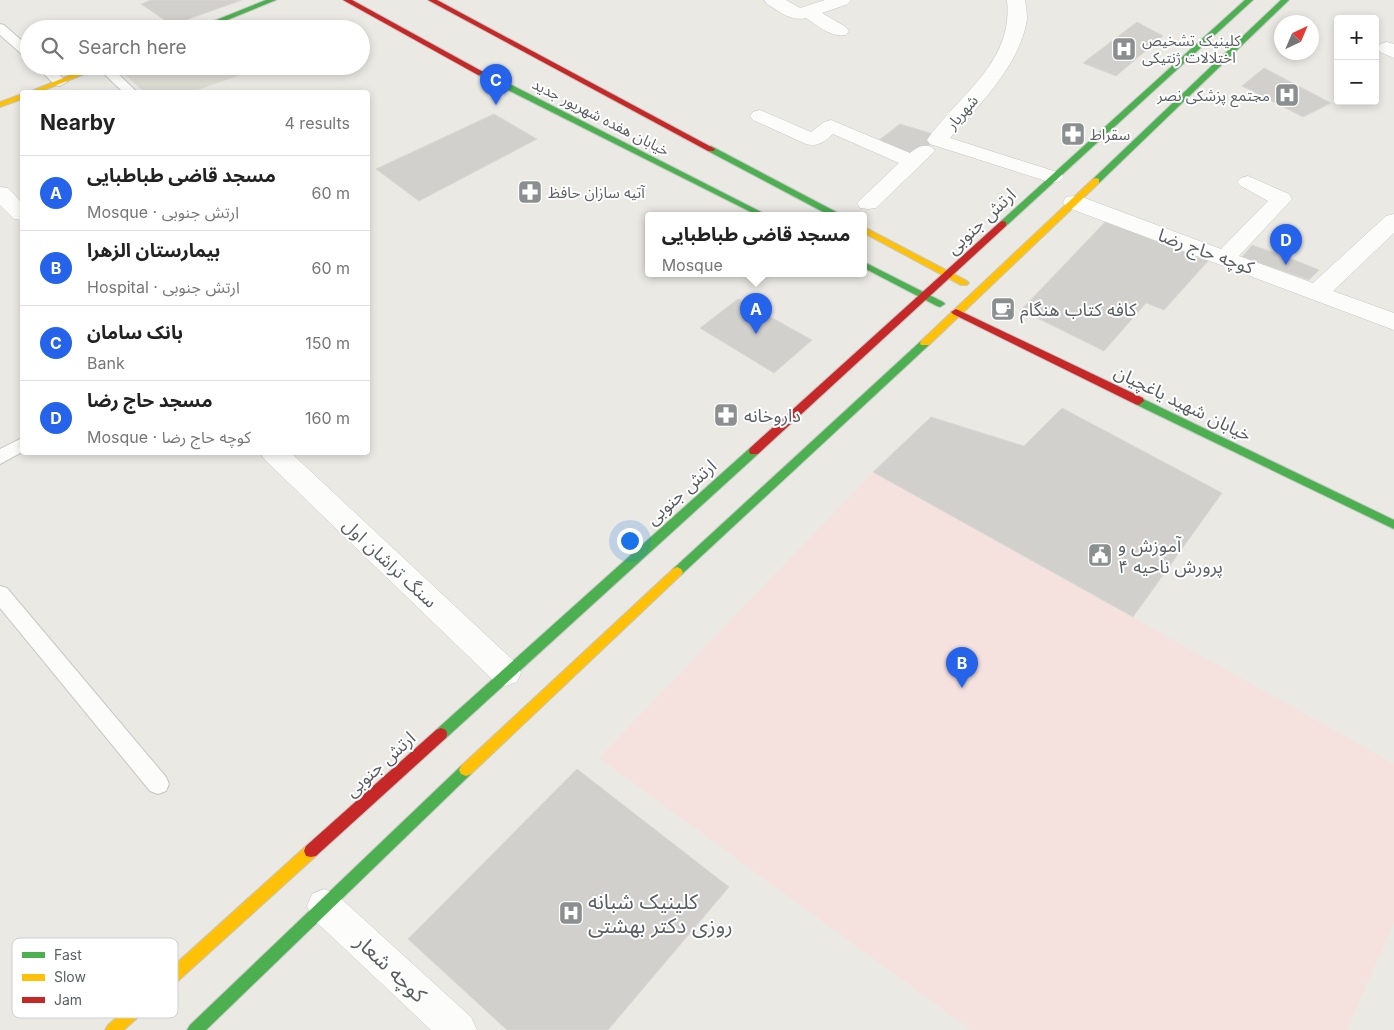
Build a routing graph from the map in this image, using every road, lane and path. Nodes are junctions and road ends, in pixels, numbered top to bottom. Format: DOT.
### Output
graph roads {
  1 [pos="272,0"];
  2 [pos="347,0"];
  3 [pos="432,0"];
  4 [pos="773,0"];
  5 [pos="842,0"];
  6 [pos="1016,0"];
  7 [pos="1249,0"];
  8 [pos="1285,0"];
  9 [pos="808,12"];
  10 [pos="221,20"];
  11 [pos="0,28"];
  12 [pos="840,31"];
  13 [pos="20,46"];
  14 [pos="547,62"];
  15 [pos="540,74"];
  16 [pos="52,75"];
  17 [pos="78,75"];
  18 [pos="112,75"];
  19 [pos="60,82"];
  20 [pos="525,82"];
  21 [pos="499,83"];
  22 [pos="38,90"];
  23 [pos="128,90"];
  24 [pos="20,97"];
  25 [pos="0,105"];
  26 [pos="760,116"];
  27 [pos="937,140"];
  28 [pos="913,162"];
  29 [pos="1053,177"];
  30 [pos="1248,182"];
  31 [pos="0,193"];
  32 [pos="1074,202"];
  33 [pos="868,203"];
  34 [pos="20,212"];
  35 [pos="757,212"];
  36 [pos="829,212"];
  37 [pos="1394,221"];
  38 [pos="867,232"];
  39 [pos="1225,258"];
  40 [pos="867,267"];
  41 [pos="948,275"];
  42 [pos="980,292"];
  43 [pos="1318,292"];
  44 [pos="925,296"];
  45 [pos="956,312"];
  46 [pos="1394,322"];
  47 [pos="20,445"];
  48 [pos="276,455"];
  49 [pos="0,458"];
  50 [pos="1394,525"];
  51 [pos="0,594"];
  52 [pos="506,673"];
  53 [pos="158,784"];
  54 [pos="324,906"];
  55 [pos="178,971"];
  56 [pos="126,1018"];
  57 [pos="113,1030"];
  58 [pos="195,1030"];
  59 [pos="458,1030"];
  1 -- 10 [label="main road"];
  2 -- 21 [label="main road, خیابان هفده شهریور جدید"];
  3 -- 14 [label="main road, خیابان هفده شهریور جدید"];
  4 -- 9 [label="street"];
  5 -- 9 [label="street"];
  6 -- 27 [label="street, شهریار"];
  7 -- 29 [label="main road, ارتش جنوبی"];
  8 -- 32 [label="main road"];
  9 -- 12 [label="street"];
  11 -- 13 [label="lane"];
  14 -- 15 [label="main road"];
  14 -- 36 [label="main road, خیابان هفده شهریور جدید"];
  16 -- 19 [label="lane"];
  17 -- 19 [label="main road"];
  18 -- 23 [label="lane"];
  19 -- 22 [label="main road"];
  20 -- 21 [label="main road"];
  21 -- 35 [label="main road, خیابان هفده شهریور جدید"];
  24 -- 25 [label="main road"];
  26 -- 28 [label="street"];
  27 -- 28 [label="street"];
  27 -- 29 [label="street, شهریار"];
  28 -- 33 [label="street"];
  29 -- 41 [label="main road, ارتش جنوبی"];
  30 -- 39 [label="street"];
  31 -- 34 [label="street"];
  32 -- 39 [label="street, کوچه حاج رضا"];
  32 -- 42 [label="main road"];
  37 -- 43 [label="street"];
  38 -- 41 [label="main road"];
  39 -- 43 [label="street, کوچه حاج رضا"];
  40 -- 44 [label="main road"];
  41 -- 42 [label="main road"];
  41 -- 44 [label="main road, ارتش جنوبی"];
  42 -- 45 [label="main road"];
  43 -- 46 [label="street, کوچه حاج رضا"];
  44 -- 45 [label="main road"];
  44 -- 52 [label="main road, ارتش جنوبی"];
  45 -- 50 [label="main road, خیابان شهید یاغچیان"];
  45 -- 54 [label="main road"];
  47 -- 49 [label="lane"];
  48 -- 52 [label="street, سنگ تراشان اول"];
  51 -- 53 [label="lane"];
  52 -- 55 [label="main road, ارتش جنوبی"];
  54 -- 58 [label="main road"];
  54 -- 59 [label="street, کوچه شعار"];
  56 -- 57 [label="main road, ارتش جنوبی"];
}
